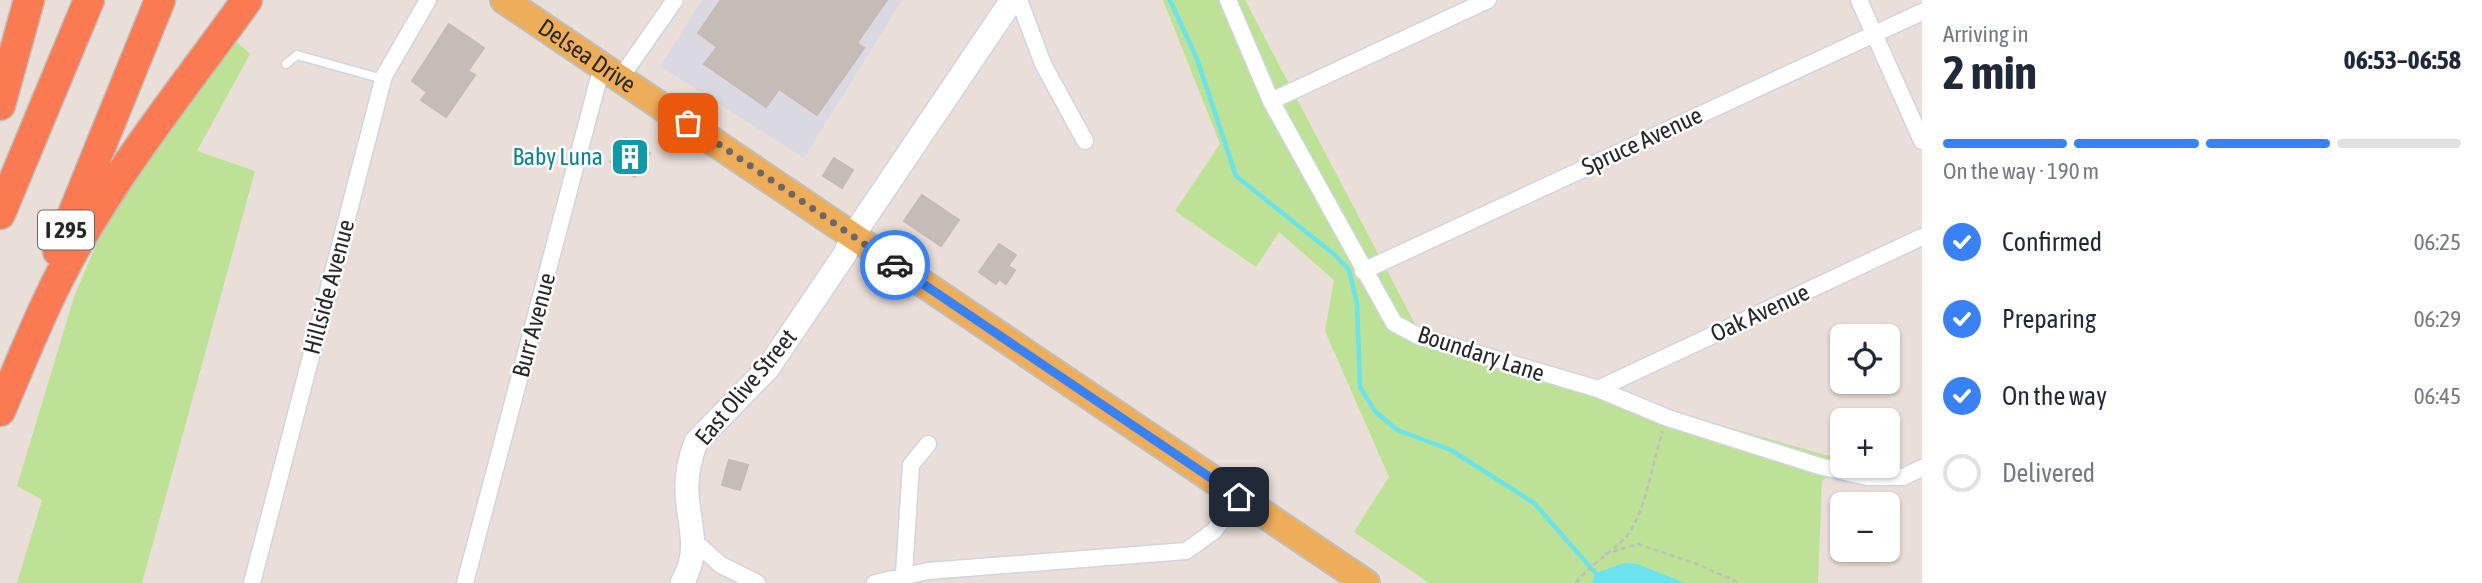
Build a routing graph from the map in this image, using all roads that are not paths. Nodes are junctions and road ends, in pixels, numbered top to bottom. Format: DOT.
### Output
graph roads {
  1 [pos="29,0"];
  2 [pos="89,0"];
  3 [pos="160,0"];
  4 [pos="247,0"];
  5 [pos="428,0"];
  6 [pos="504,0"];
  7 [pos="675,0"];
  8 [pos="1012,0"];
  9 [pos="1019,0"];
  10 [pos="1228,0"];
  11 [pos="1488,0"];
  12 [pos="1859,0"];
  13 [pos="1922,12"];
  14 [pos="1874,34"];
  15 [pos="286,64"];
  16 [pos="612,72"];
  17 [pos="383,79"];
  18 [pos="1271,101"];
  19 [pos="0,105"];
  20 [pos="1085,141"];
  21 [pos="1922,141"];
  22 [pos="0,214"];
  23 [pos="852,237"];
  24 [pos="1922,237"];
  25 [pos="1363,271"];
  26 [pos="1598,389"];
  27 [pos="0,410"];
  28 [pos="928,444"];
  29 [pos="1919,469"];
  30 [pos="1239,497"];
  31 [pos="695,541"];
  32 [pos="904,574"];
  33 [pos="252,583"];
  34 [pos="465,583"];
  35 [pos="682,583"];
  36 [pos="757,583"];
  37 [pos="876,583"];
  38 [pos="1366,583"];
  1 -- 19 [label="highway"];
  2 -- 22 [label="highway, I 295"];
  3 -- 27 [label="highway, I 295"];
  4 -- 27 [label="highway"];
  5 -- 17 [label="street, Hillside Avenue"];
  6 -- 16 [label="main road, Delsea Drive"];
  7 -- 16 [label="street"];
  8 -- 23 [label="street, East Olive Street"];
  9 -- 20 [label="street"];
  10 -- 18 [label="street, Boundary Lane"];
  11 -- 18 [label="street"];
  12 -- 14 [label="street"];
  13 -- 14 [label="street, Spruce Avenue"];
  14 -- 21 [label="street"];
  14 -- 25 [label="street, Spruce Avenue"];
  15 -- 17 [label="lane"];
  16 -- 23 [label="main road, Delsea Drive"];
  16 -- 34 [label="street, Burr Avenue"];
  17 -- 33 [label="street, Hillside Avenue"];
  18 -- 25 [label="street, Boundary Lane"];
  23 -- 30 [label="main road, Delsea Drive"];
  23 -- 31 [label="street, East Olive Street"];
  24 -- 26 [label="street, Oak Avenue"];
  25 -- 26 [label="street, Boundary Lane"];
  26 -- 29 [label="street, Boundary Lane"];
  28 -- 32 [label="street"];
  30 -- 32 [label="street"];
  30 -- 38 [label="main road, Delsea Drive"];
  31 -- 35 [label="street, East Olive Street"];
  31 -- 36 [label="street"];
  32 -- 37 [label="street"];
}
